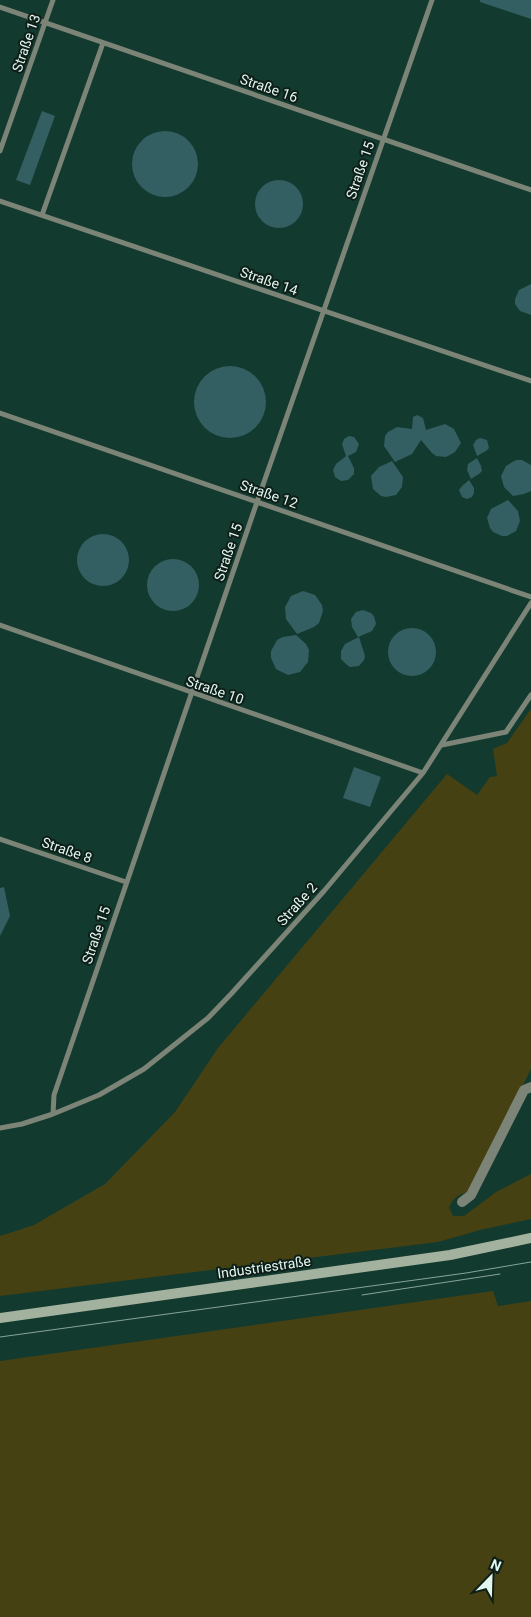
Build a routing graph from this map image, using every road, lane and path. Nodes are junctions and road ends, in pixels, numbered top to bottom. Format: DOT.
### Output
graph roads {
  1 [pos="53,0"];
  2 [pos="432,0"];
  3 [pos="0,8"];
  4 [pos="45,23"];
  5 [pos="103,43"];
  6 [pos="383,139"];
  7 [pos="0,150"];
  8 [pos="531,190"];
  9 [pos="0,201"];
  10 [pos="42,215"];
  11 [pos="324,312"];
  12 [pos="531,381"];
  13 [pos="0,413"];
  14 [pos="256,502"];
  15 [pos="531,597"];
  16 [pos="531,603"];
  17 [pos="0,626"];
  18 [pos="192,694"];
  19 [pos="531,695"];
  20 [pos="442,745"];
  21 [pos="423,773"];
  22 [pos="0,839"];
  23 [pos="126,882"];
  24 [pos="531,1087"];
  25 [pos="53,1114"];
  26 [pos="0,1128"];
  27 [pos="462,1202"];
  28 [pos="531,1238"];
  29 [pos="0,1318"];
  1 -- 4 [label="lane, Straße 13"];
  2 -- 6 [label="lane, Straße 15"];
  3 -- 4 [label="lane, Straße 16"];
  4 -- 5 [label="lane, Straße 16"];
  4 -- 7 [label="lane, Straße 13"];
  5 -- 6 [label="lane, Straße 16"];
  5 -- 10 [label="lane"];
  6 -- 8 [label="lane, Straße 16"];
  6 -- 11 [label="lane, Straße 15"];
  9 -- 10 [label="lane, Straße 14"];
  10 -- 11 [label="lane, Straße 14"];
  11 -- 12 [label="lane, Straße 14"];
  11 -- 14 [label="lane, Straße 15"];
  13 -- 14 [label="lane, Straße 12"];
  14 -- 15 [label="lane, Straße 12"];
  14 -- 18 [label="lane, Straße 15"];
  16 -- 20 [label="lane, Straße 2"];
  17 -- 18 [label="lane, Straße 10"];
  18 -- 21 [label="lane, Straße 10"];
  18 -- 23 [label="lane, Straße 15"];
  19 -- 20 [label="lane"];
  20 -- 21 [label="lane, Straße 2"];
  21 -- 25 [label="lane, Straße 2"];
  22 -- 23 [label="lane, Straße 8"];
  23 -- 25 [label="lane, Straße 15"];
  24 -- 27 [label="street"];
  25 -- 26 [label="lane, Straße 2"];
  28 -- 29 [label="main road, Industriestraße"];
}
